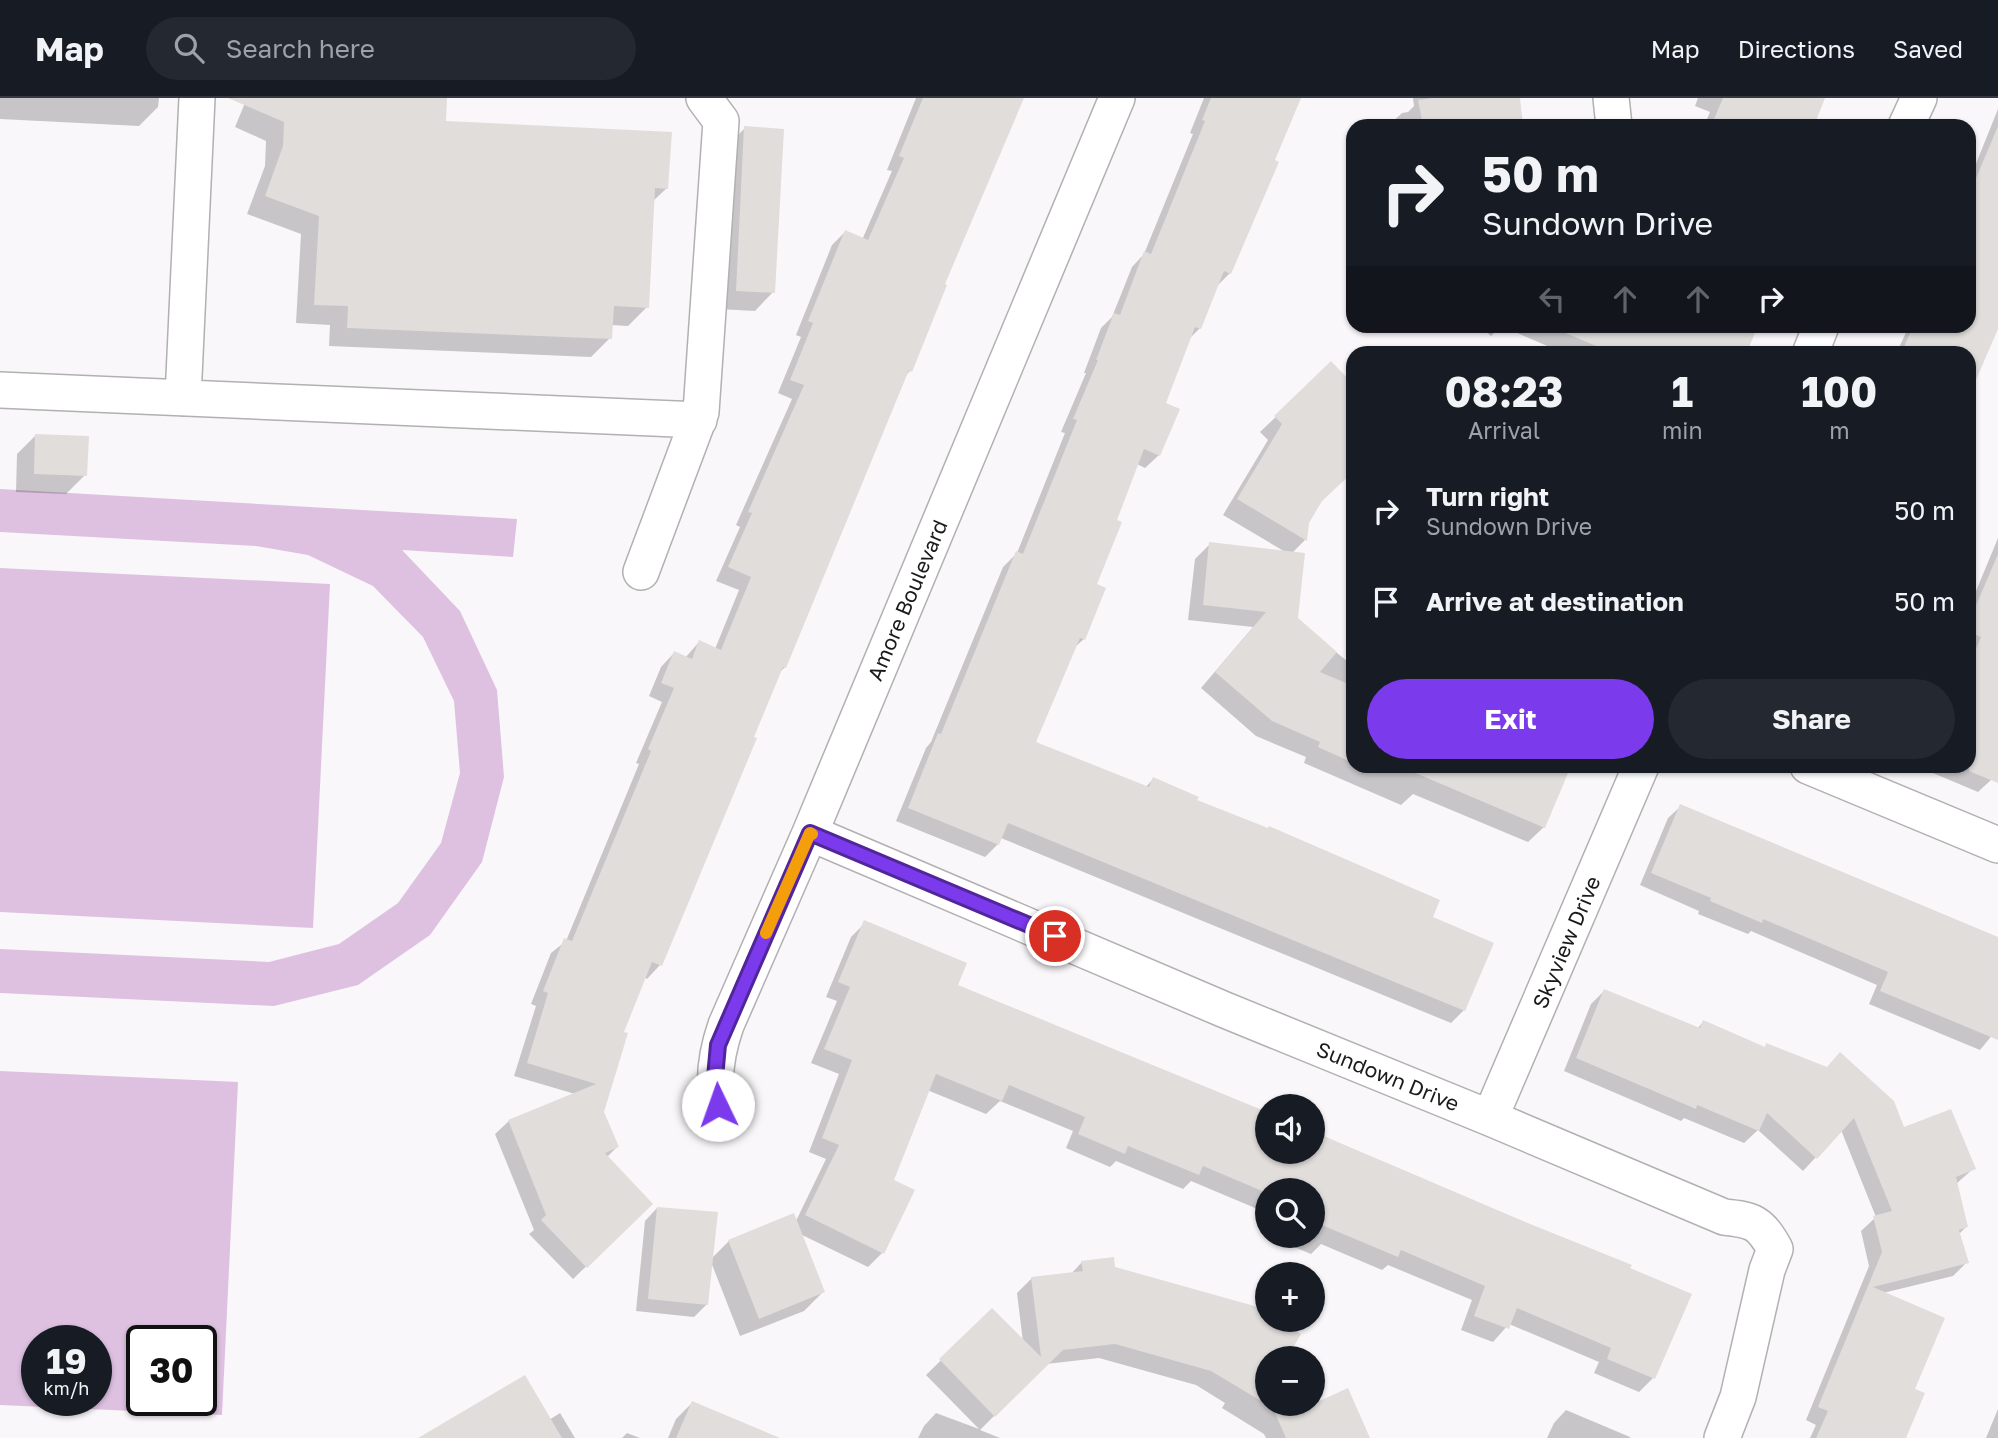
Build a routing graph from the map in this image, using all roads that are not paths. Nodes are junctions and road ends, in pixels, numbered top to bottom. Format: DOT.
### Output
graph roads {
  1 [pos="197,98"];
  2 [pos="704,98"];
  3 [pos="1117,98"];
  4 [pos="1611,98"];
  5 [pos="1919,98"];
  6 [pos="1613,119"];
  7 [pos="1909,119"];
  8 [pos="0,390"];
  9 [pos="183,398"];
  10 [pos="699,420"];
  11 [pos="641,572"];
  12 [pos="1638,773"];
  13 [pos="1825,773"];
  14 [pos="810,833"];
  15 [pos="1998,845"];
  16 [pos="718,1105"];
  17 [pos="1490,1118"];
  18 [pos="1722,1438"];
  1 -- 9 [label="street"];
  2 -- 10 [label="street"];
  3 -- 14 [label="street, Amore Boulevard"];
  4 -- 6 [label="street"];
  5 -- 7 [label="street"];
  8 -- 9 [label="street"];
  9 -- 10 [label="street"];
  10 -- 11 [label="street"];
  12 -- 17 [label="street, Skyview Drive"];
  13 -- 15 [label="street"];
  14 -- 16 [label="street, Amore Boulevard"];
  14 -- 17 [label="street, Sundown Drive"];
  17 -- 18 [label="street, Sundown Drive"];
}
